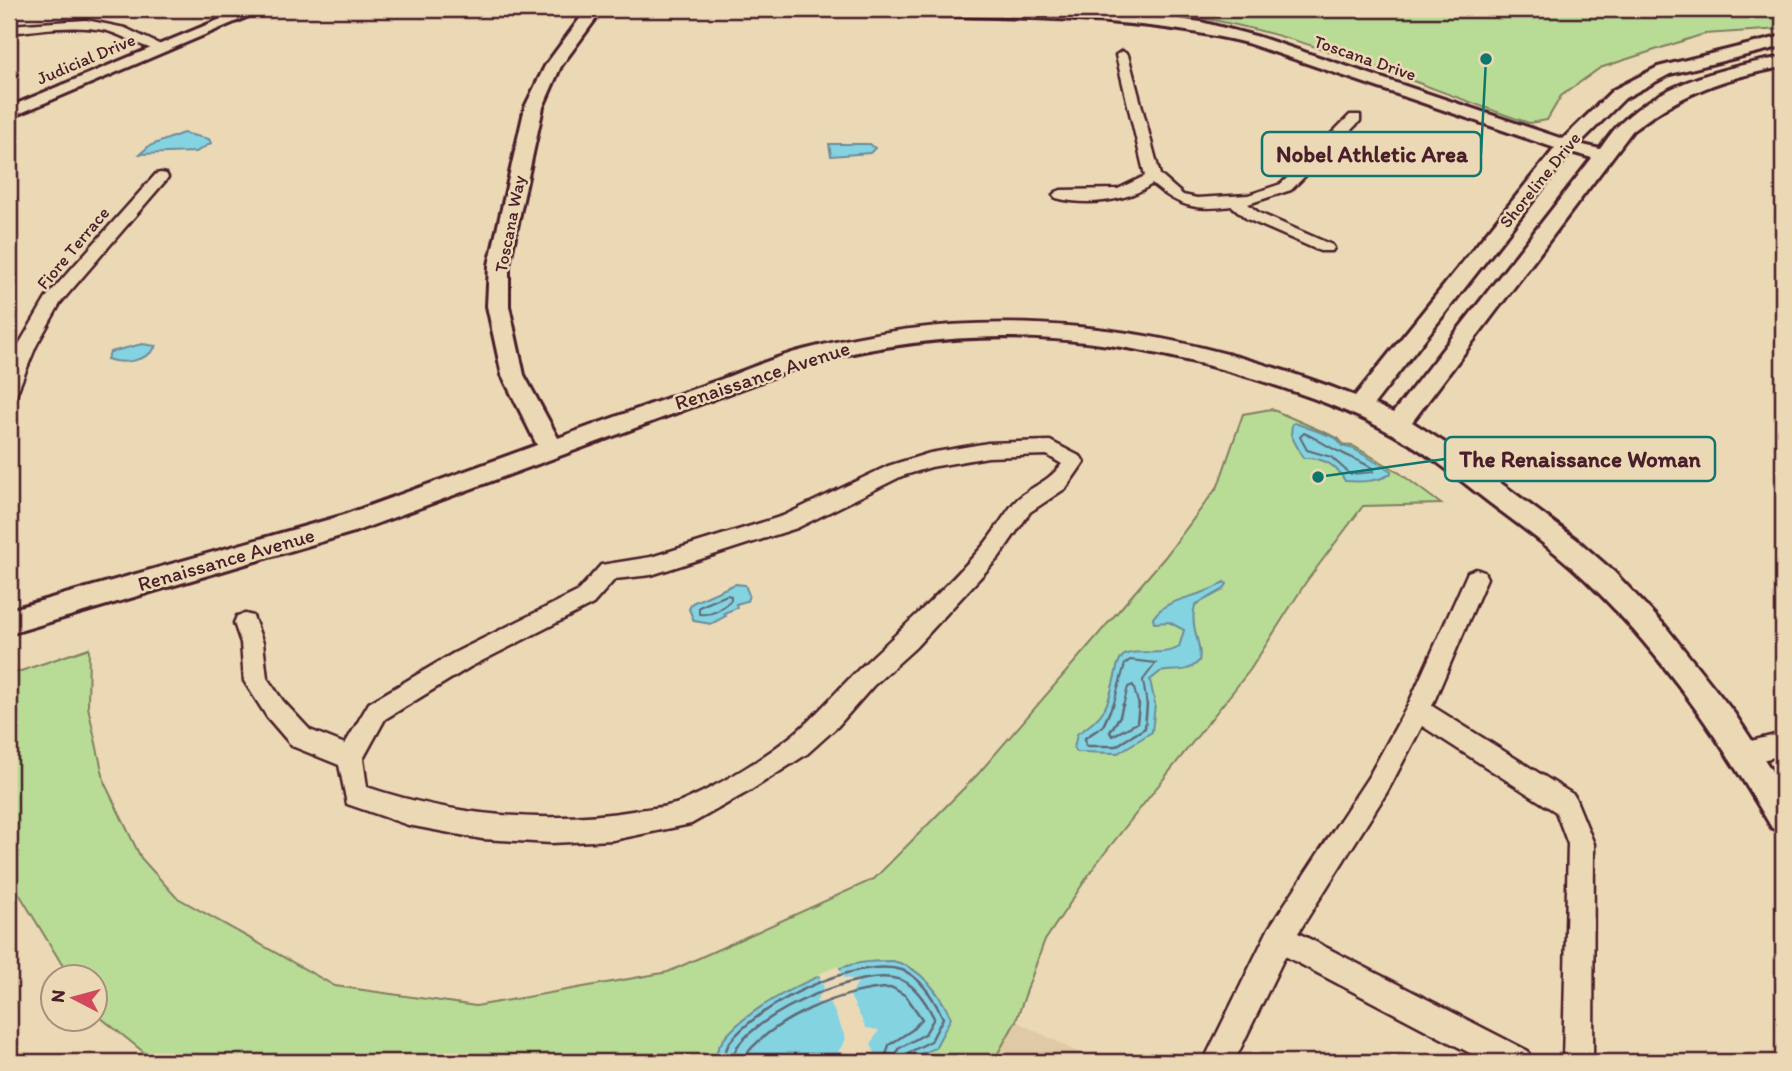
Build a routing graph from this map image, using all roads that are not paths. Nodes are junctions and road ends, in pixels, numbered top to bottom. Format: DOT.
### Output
graph roads {
  1 [pos="220,9"];
  2 [pos="257,9"];
  3 [pos="595,9"];
  4 [pos="899,9"];
  5 [pos="9,29"];
  6 [pos="1783,41"];
  7 [pos="154,44"];
  8 [pos="1122,55"];
  9 [pos="1783,62"];
  10 [pos="9,98"];
  11 [pos="9,113"];
  12 [pos="1355,118"];
  13 [pos="1567,145"];
  14 [pos="1604,156"];
  15 [pos="161,177"];
  16 [pos="1153,177"];
  17 [pos="1061,195"];
  18 [pos="1178,198"];
  19 [pos="1235,201"];
  20 [pos="1168,216"];
  21 [pos="1326,248"];
  22 [pos="9,390"];
  23 [pos="1359,407"];
  24 [pos="1396,425"];
  25 [pos="551,447"];
  26 [pos="1476,578"];
  27 [pos="9,622"];
  28 [pos="245,623"];
  29 [pos="1418,710"];
  30 [pos="1783,744"];
  31 [pos="1744,752"];
  32 [pos="350,758"];
  33 [pos="1783,817"];
  34 [pos="1279,938"];
  35 [pos="1218,1062"];
  36 [pos="1517,1062"];
  37 [pos="1578,1062"];
  1 -- 7 [label="street, Judicial Drive"];
  2 -- 7 [label="street, Judicial Drive"];
  3 -- 25 [label="street, Toscana Way"];
  4 -- 13 [label="street, Toscana Drive"];
  5 -- 7 [label="street"];
  6 -- 13 [label="street, Shoreline Drive"];
  7 -- 10 [label="street, Judicial Drive"];
  7 -- 11 [label="street, Judicial Drive"];
  8 -- 16 [label="street"];
  9 -- 14 [label="street, Shoreline Drive"];
  12 -- 19 [label="street"];
  13 -- 14 [label="street, Toscana Drive"];
  13 -- 23 [label="street, Shoreline Drive"];
  14 -- 24 [label="street, Shoreline Drive"];
  15 -- 22 [label="street, Fiore Terrace"];
  16 -- 17 [label="street"];
  16 -- 18 [label="street"];
  18 -- 19 [label="street"];
  18 -- 20 [label="street"];
  19 -- 21 [label="street"];
  23 -- 24 [label="street, Renaissance Avenue"];
  23 -- 25 [label="street, Renaissance Avenue"];
  24 -- 31 [label="street, Renaissance Avenue"];
  25 -- 27 [label="street, Renaissance Avenue"];
  26 -- 29 [label="street"];
  28 -- 32 [label="street"];
  29 -- 34 [label="street"];
  29 -- 37 [label="street"];
  30 -- 31 [label="street"];
  31 -- 33 [label="street, Renaissance Avenue"];
  32 -- 32 [label="street"];
  34 -- 35 [label="street"];
  34 -- 36 [label="street"];
}
